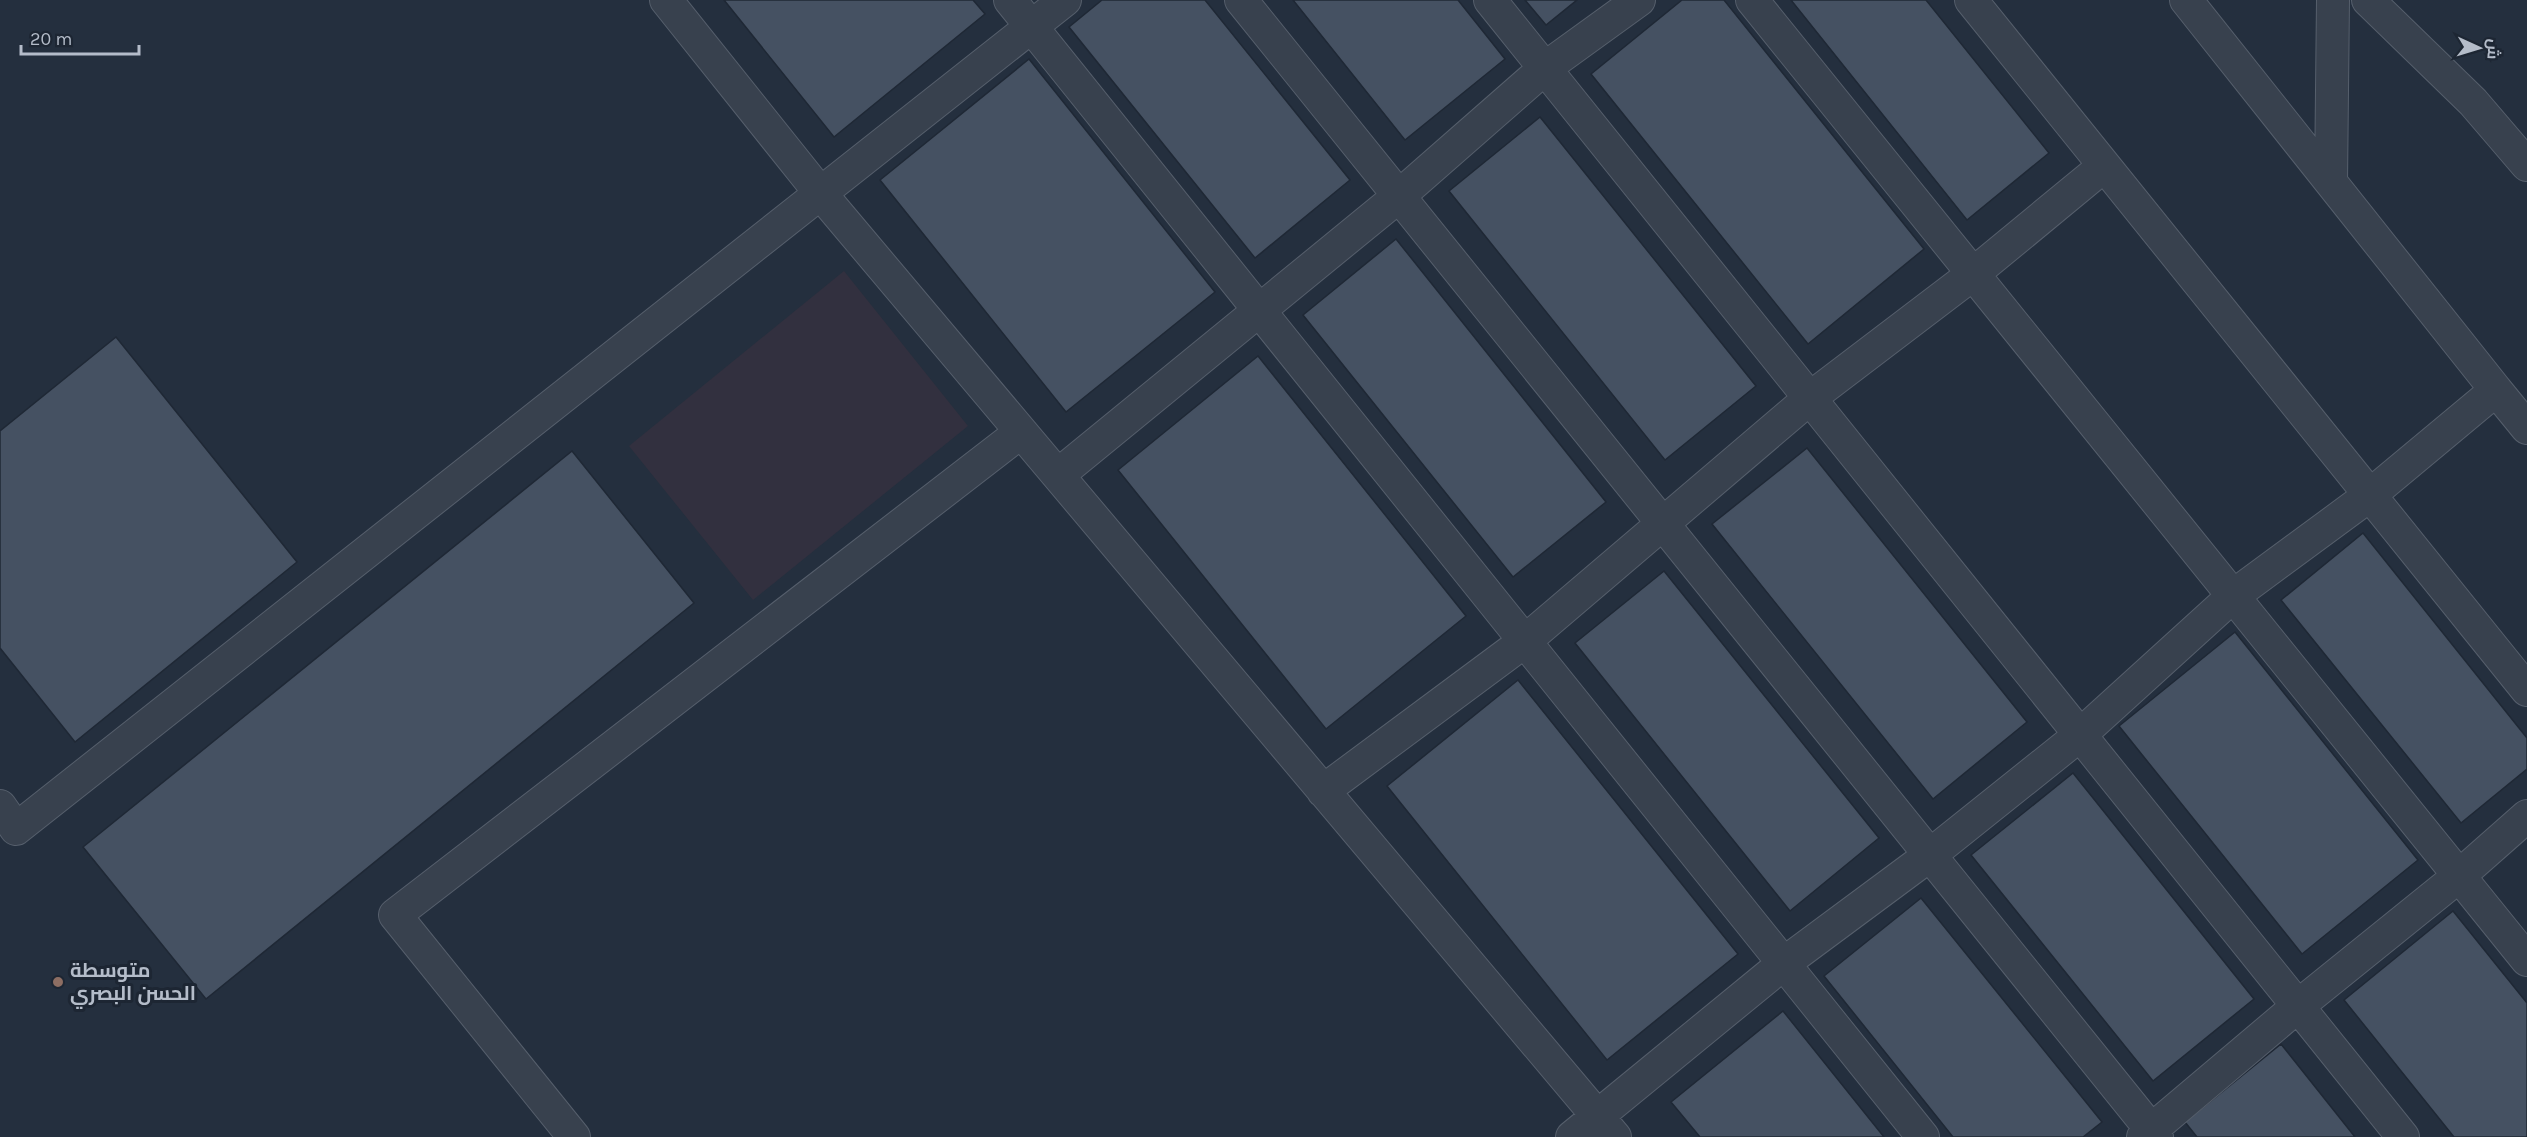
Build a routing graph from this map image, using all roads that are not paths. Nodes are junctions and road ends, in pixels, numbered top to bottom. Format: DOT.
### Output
graph roads {
  1 [pos="666,0"];
  2 [pos="1010,0"];
  3 [pos="1065,0"];
  4 [pos="1241,0"];
  5 [pos="1490,0"];
  6 [pos="1639,0"];
  7 [pos="1752,0"];
  8 [pos="1971,0"];
  9 [pos="2186,0"];
  10 [pos="2333,0"];
  11 [pos="2368,0"];
  12 [pos="1032,27"];
  13 [pos="1545,68"];
  14 [pos="2527,165"];
  15 [pos="2104,166"];
  16 [pos="2331,182"];
  17 [pos="821,194"];
  18 [pos="1399,196"];
  19 [pos="1973,274"];
  20 [pos="1259,310"];
  21 [pos="2496,390"];
  22 [pos="1810,398"];
  23 [pos="2527,428"];
  24 [pos="1021,432"];
  25 [pos="1058,475"];
  26 [pos="2370,495"];
  27 [pos="1663,524"];
  28 [pos="2233,596"];
  29 [pos="1525,641"];
  30 [pos="2527,690"];
  31 [pos="2080,735"];
  32 [pos="1323,790"];
  33 [pos="0,806"];
  34 [pos="2527,816"];
  35 [pos="1930,855"];
  36 [pos="2459,876"];
  37 [pos="2527,960"];
  38 [pos="1783,964"];
  39 [pos="2298,1006"];
  40 [pos="1607,1127"];
  41 [pos="2150,1135"];
  42 [pos="574,1137"];
  43 [pos="1572,1137"];
  44 [pos="1923,1137"];
  45 [pos="2403,1137"];
  1 -- 17 [label="street"];
  2 -- 12 [label="street"];
  3 -- 12 [label="street"];
  4 -- 18 [label="street"];
  5 -- 13 [label="street"];
  6 -- 13 [label="street"];
  7 -- 19 [label="street"];
  8 -- 15 [label="street"];
  9 -- 16 [label="street"];
  10 -- 16 [label="street"];
  11 -- 14 [label="street"];
  12 -- 17 [label="street"];
  12 -- 20 [label="street"];
  13 -- 18 [label="street"];
  13 -- 22 [label="street"];
  15 -- 19 [label="street"];
  15 -- 26 [label="street"];
  16 -- 21 [label="street"];
  17 -- 24 [label="street"];
  17 -- 33 [label="street"];
  18 -- 20 [label="street"];
  18 -- 27 [label="street"];
  19 -- 22 [label="street"];
  19 -- 28 [label="street"];
  20 -- 25 [label="street"];
  20 -- 29 [label="street"];
  21 -- 23 [label="street"];
  21 -- 26 [label="street"];
  22 -- 27 [label="street"];
  22 -- 31 [label="street"];
  24 -- 25 [label="street"];
  24 -- 42 [label="street"];
  25 -- 32 [label="street"];
  26 -- 28 [label="street"];
  26 -- 30 [label="street"];
  27 -- 29 [label="street"];
  27 -- 35 [label="street"];
  28 -- 31 [label="street"];
  28 -- 36 [label="street"];
  29 -- 32 [label="street"];
  29 -- 38 [label="street"];
  31 -- 35 [label="street"];
  31 -- 39 [label="street"];
  32 -- 40 [label="street"];
  34 -- 36 [label="street"];
  35 -- 38 [label="street"];
  35 -- 41 [label="street"];
  36 -- 37 [label="street"];
  36 -- 39 [label="street"];
  38 -- 40 [label="street"];
  38 -- 44 [label="street"];
  39 -- 41 [label="street"];
  39 -- 45 [label="street"];
  40 -- 43 [label="street"];
}
